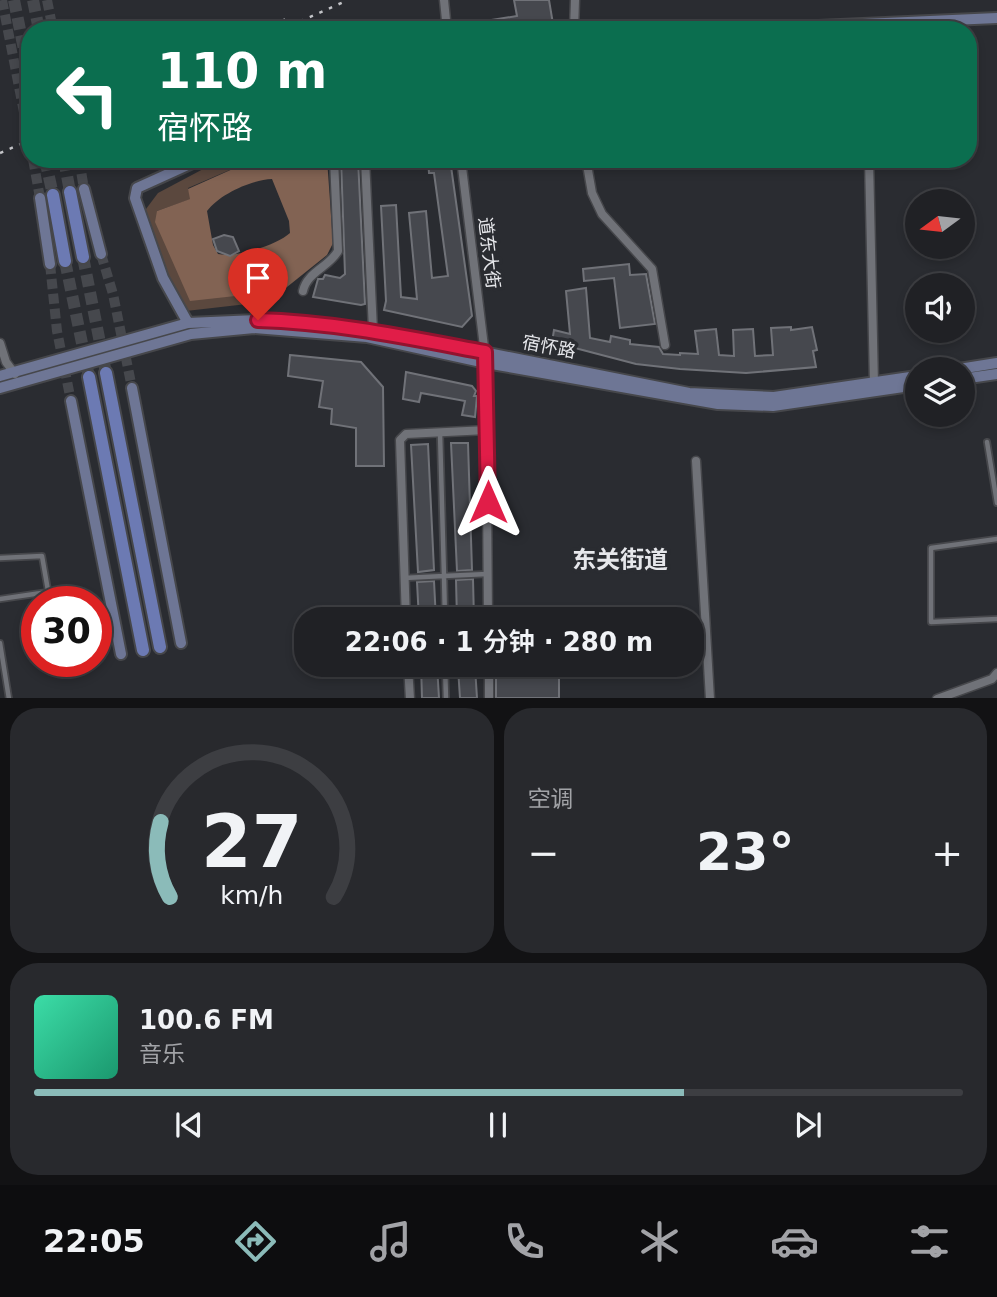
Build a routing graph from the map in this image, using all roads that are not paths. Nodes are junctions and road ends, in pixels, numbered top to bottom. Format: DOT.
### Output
graph roads {
  1 [pos="444,0"];
  2 [pos="575,0"];
  3 [pos="997,18"];
  4 [pos="446,21"];
  5 [pos="574,21"];
  6 [pos="954,21"];
  7 [pos="181,168"];
  8 [pos="334,168"];
  9 [pos="365,168"];
  10 [pos="462,168"];
  11 [pos="588,168"];
  12 [pos="869,168"];
  13 [pos="84,189"];
  14 [pos="70,192"];
  15 [pos="46,197"];
  16 [pos="101,254"];
  17 [pos="83,257"];
  18 [pos="65,261"];
  19 [pos="50,264"];
  20 [pos="303,291"];
  21 [pos="188,323"];
  22 [pos="373,330"];
  23 [pos="0,343"];
  24 [pos="665,345"];
  25 [pos="94,354"];
  26 [pos="486,357"];
  27 [pos="997,363"];
  28 [pos="975,366"];
  29 [pos="13,372"];
  30 [pos="106,373"];
  31 [pos="997,374"];
  32 [pos="0,376"];
  33 [pos="89,377"];
  34 [pos="975,377"];
  35 [pos="905,378"];
  36 [pos="20,383"];
  37 [pos="874,384"];
  38 [pos="905,387"];
  39 [pos="0,388"];
  40 [pos="132,388"];
  41 [pos="71,401"];
  42 [pos="487,430"];
  43 [pos="440,432"];
  44 [pos="987,442"];
  45 [pos="696,461"];
  46 [pos="997,503"];
  47 [pos="997,539"];
  48 [pos="0,558"];
  49 [pos="488,574"];
  50 [pos="444,576"];
  51 [pos="404,578"];
  52 [pos="47,586"];
  53 [pos="21,596"];
  54 [pos="0,599"];
  55 [pos="405,607"];
  56 [pos="445,607"];
  57 [pos="488,607"];
  58 [pos="997,619"];
  59 [pos="0,643"];
  60 [pos="181,643"];
  61 [pos="160,647"];
  62 [pos="143,650"];
  63 [pos="121,654"];
  64 [pos="997,673"];
  65 [pos="409,677"];
  66 [pos="445,677"];
  67 [pos="489,677"];
  68 [pos="947,696"];
  69 [pos="9,698"];
  70 [pos="410,698"];
  71 [pos="446,698"];
  72 [pos="489,698"];
  73 [pos="710,698"];
  74 [pos="937,698"];
  1 -- 4 [label="street"];
  2 -- 5 [label="street"];
  3 -- 6 [label="main road"];
  7 -- 21 [label="main road"];
  8 -- 20 [label="street"];
  9 -- 22 [label="street"];
  10 -- 26 [label="street, 道东大街"];
  11 -- 24 [label="street"];
  12 -- 37 [label="street"];
  13 -- 16 [label="main road"];
  14 -- 17 [label="main road"];
  15 -- 18 [label="main road"];
  15 -- 19 [label="main road"];
  21 -- 22 [label="main road, 宿怀路"];
  21 -- 25 [label="main road, 宿怀路"];
  22 -- 26 [label="main road, 宿怀路"];
  23 -- 29 [label="street"];
  25 -- 26 [label="main road, 宿怀路"];
  25 -- 29 [label="main road"];
  25 -- 36 [label="main road"];
  26 -- 37 [label="main road, 宿怀路"];
  26 -- 38 [label="main road, 宿怀路"];
  26 -- 42 [label="street, 道东大街"];
  27 -- 28 [label="main road"];
  29 -- 32 [label="main road"];
  29 -- 36 [label="street"];
  30 -- 61 [label="main road"];
  31 -- 34 [label="main road"];
  33 -- 62 [label="main road"];
  35 -- 37 [label="main road, 宿怀路"];
  36 -- 39 [label="main road"];
  40 -- 60 [label="main road"];
  41 -- 63 [label="main road"];
  42 -- 43 [label="street"];
  42 -- 49 [label="street, 道东大街"];
  43 -- 50 [label="lane"];
  43 -- 51 [label="street"];
  44 -- 46 [label="lane"];
  45 -- 73 [label="street"];
  47 -- 58 [label="lane"];
  48 -- 52 [label="lane"];
  49 -- 50 [label="lane"];
  49 -- 57 [label="street, 道东大街"];
  50 -- 51 [label="lane"];
  50 -- 56 [label="lane"];
  51 -- 55 [label="street"];
  53 -- 54 [label="lane"];
  59 -- 69 [label="lane"];
  64 -- 68 [label="street"];
  65 -- 70 [label="street"];
  66 -- 71 [label="lane"];
  67 -- 72 [label="street"];
  68 -- 74 [label="street"];
}
